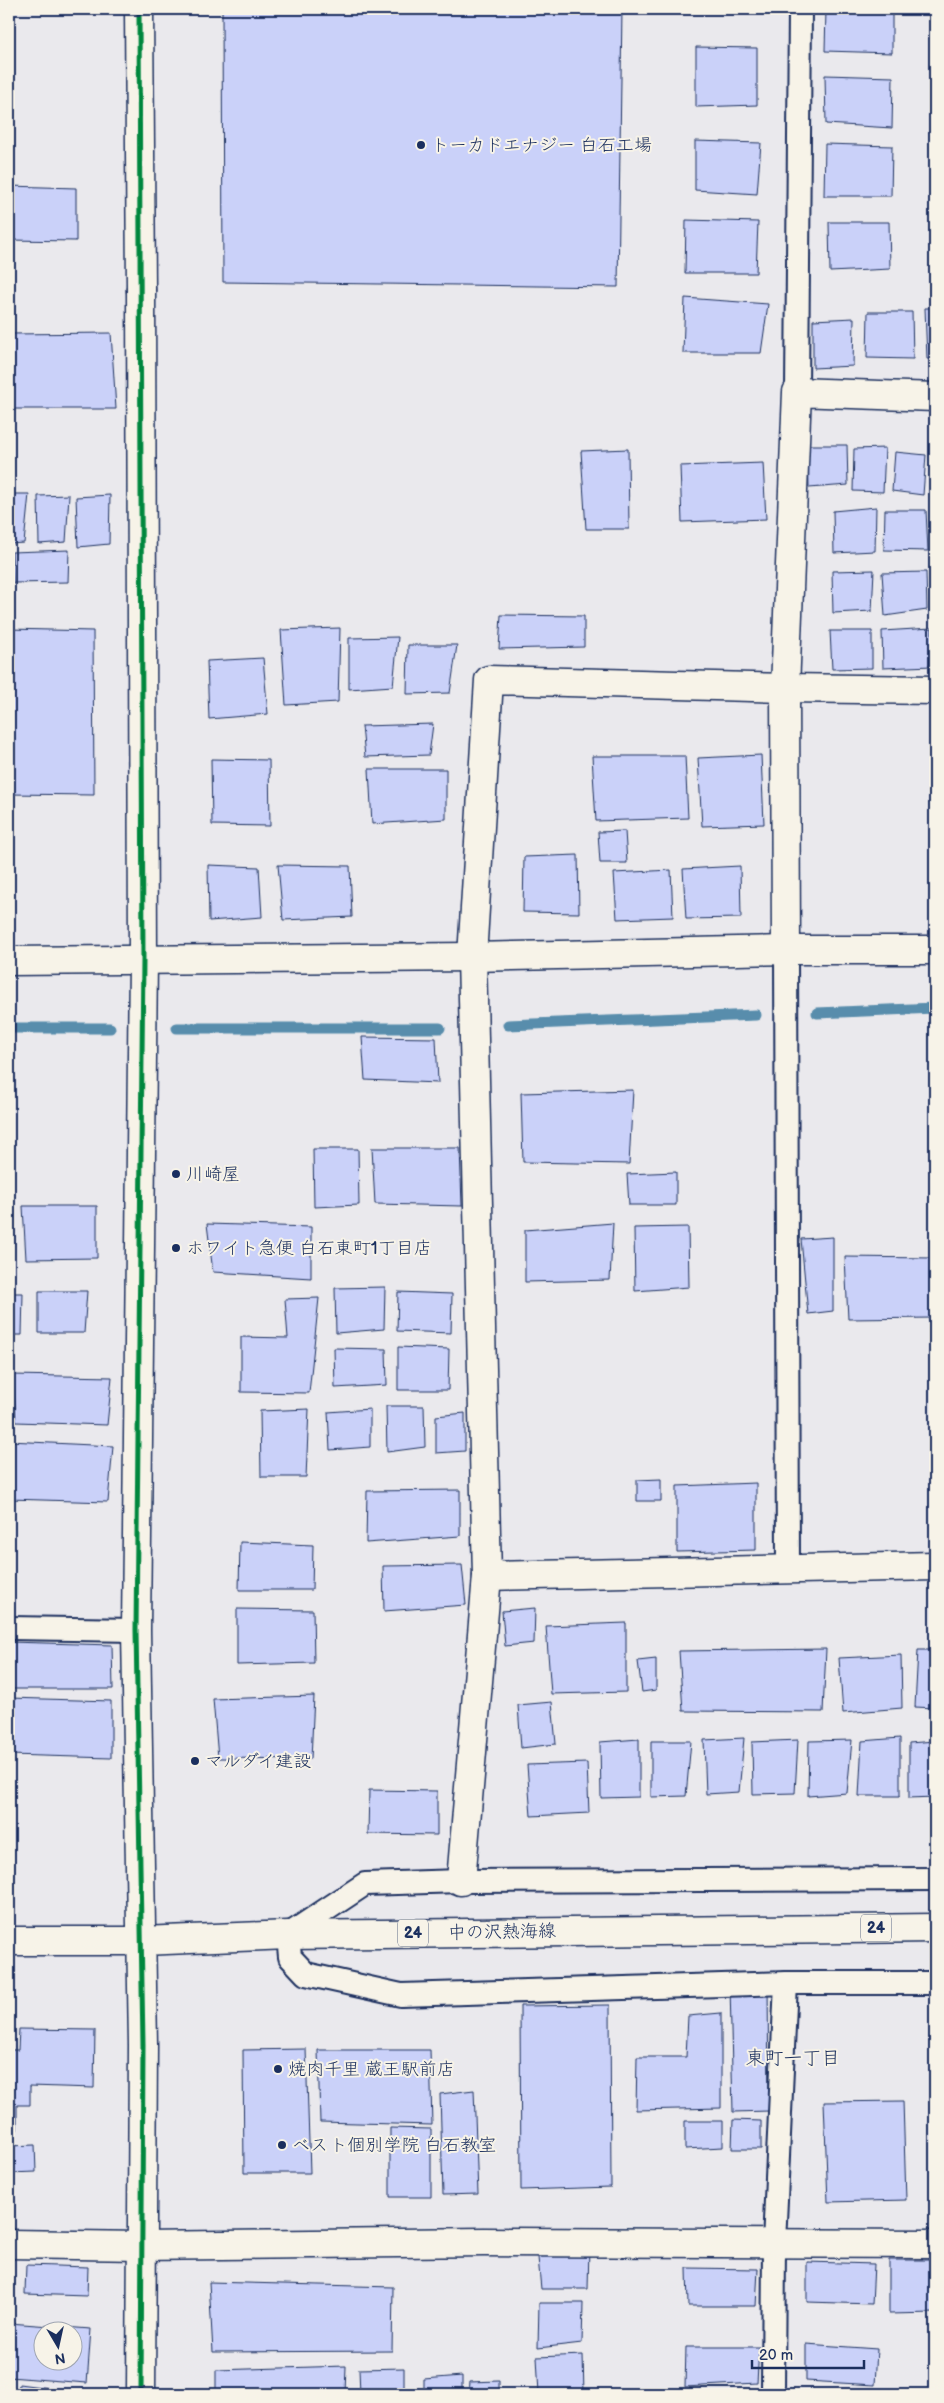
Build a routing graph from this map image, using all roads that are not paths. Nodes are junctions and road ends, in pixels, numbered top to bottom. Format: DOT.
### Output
graph roads {
  1 [pos="139,9"];
  2 [pos="800,9"];
  3 [pos="797,392"];
  4 [pos="935,397"];
  5 [pos="785,688"];
  6 [pos="935,690"];
  7 [pos="786,950"];
  8 [pos="935,950"];
  9 [pos="472,957"];
  10 [pos="142,960"];
  11 [pos="9,961"];
  12 [pos="935,1566"];
  13 [pos="788,1569"];
  14 [pos="487,1576"];
  15 [pos="9,1628"];
  16 [pos="136,1630"];
  17 [pos="935,1879"];
  18 [pos="461,1881"];
  19 [pos="935,1928"];
  20 [pos="288,1935"];
  21 [pos="9,1941"];
  22 [pos="142,1941"];
  23 [pos="786,1982"];
  24 [pos="935,1983"];
  25 [pos="774,2243"];
  26 [pos="9,2244"];
  27 [pos="935,2244"];
  28 [pos="142,2246"];
  29 [pos="141,2394"];
  30 [pos="773,2394"];
  1 -- 10 [label="street"];
  2 -- 3 [label="lane"];
  3 -- 4 [label="street"];
  3 -- 5 [label="street"];
  5 -- 6 [label="street"];
  5 -- 7 [label="street"];
  5 -- 9 [label="street"];
  7 -- 8 [label="street"];
  7 -- 9 [label="street"];
  7 -- 13 [label="lane"];
  9 -- 10 [label="street"];
  9 -- 14 [label="street"];
  10 -- 11 [label="street"];
  10 -- 16 [label="street"];
  12 -- 13 [label="street"];
  13 -- 14 [label="street"];
  14 -- 18 [label="street"];
  15 -- 16 [label="lane"];
  16 -- 22 [label="street"];
  17 -- 18 [label="lane"];
  18 -- 20 [label="lane"];
  19 -- 20 [label="street, 中の沢熱海線 / 24"];
  20 -- 22 [label="street, 中の沢熱海線 / 24"];
  20 -- 23 [label="lane"];
  21 -- 22 [label="street, 中の沢熱海線 / 24"];
  22 -- 28 [label="street"];
  23 -- 24 [label="lane"];
  23 -- 25 [label="lane"];
  25 -- 27 [label="street"];
  25 -- 28 [label="street"];
  25 -- 30 [label="lane"];
  26 -- 28 [label="street"];
  28 -- 29 [label="street"];
}
